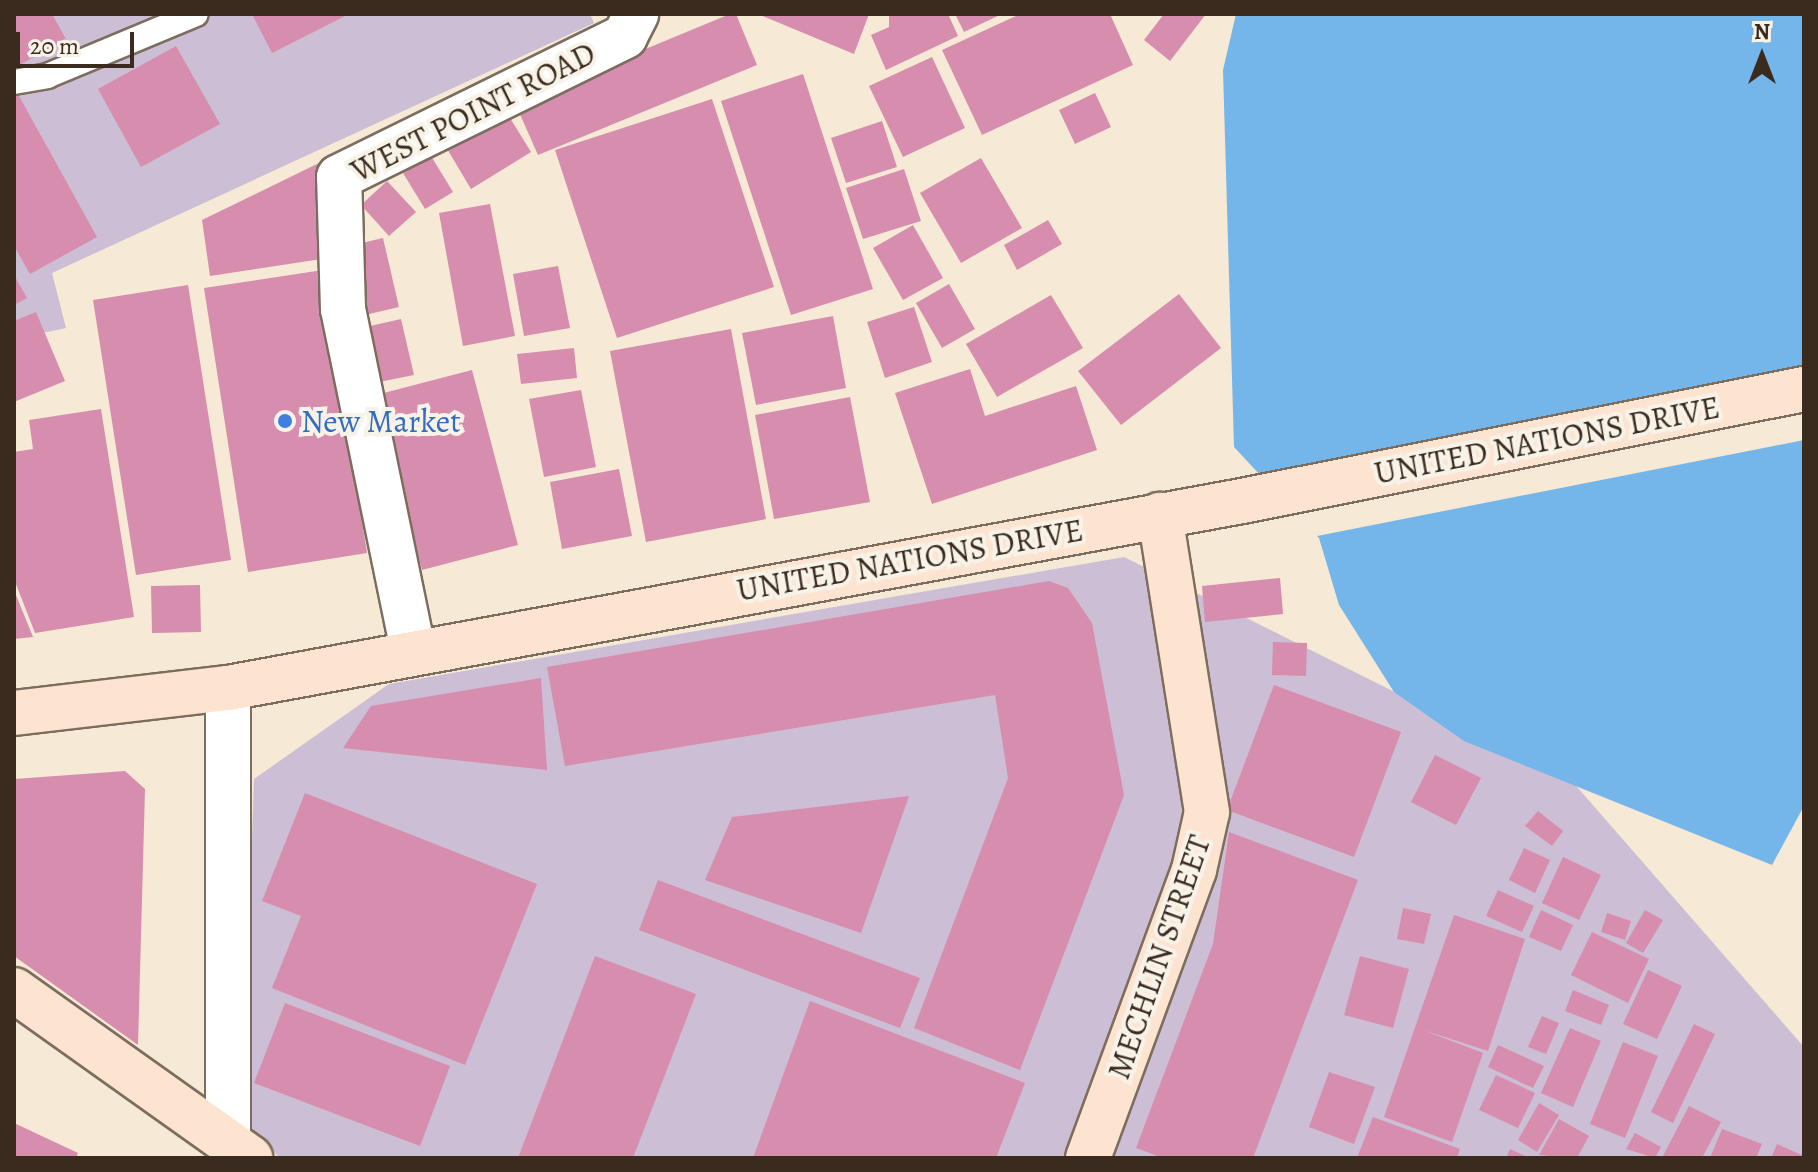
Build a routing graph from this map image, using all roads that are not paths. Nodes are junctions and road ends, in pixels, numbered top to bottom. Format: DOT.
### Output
graph roads {
  1 [pos="196,14"];
  2 [pos="636,14"];
  3 [pos="14,82"];
  4 [pos="1804,389"];
  5 [pos="1160,515"];
  6 [pos="413,650"];
  7 [pos="228,688"];
  8 [pos="14,713"];
  9 [pos="14,990"];
  10 [pos="239,1149"];
  11 [pos="1088,1158"];
  1 -- 3 [label="lane"];
  2 -- 6 [label="street, WEST POINT ROAD"];
  4 -- 5 [label="main road, UNITED NATIONS DRIVE"];
  5 -- 6 [label="main road, UNITED NATIONS DRIVE"];
  5 -- 11 [label="main road, MECHLIN STREET"];
  6 -- 7 [label="main road, UNITED NATIONS DRIVE"];
  7 -- 8 [label="main road, UNITED NATIONS DRIVE"];
  7 -- 10 [label="street"];
  9 -- 10 [label="main road"];
}
